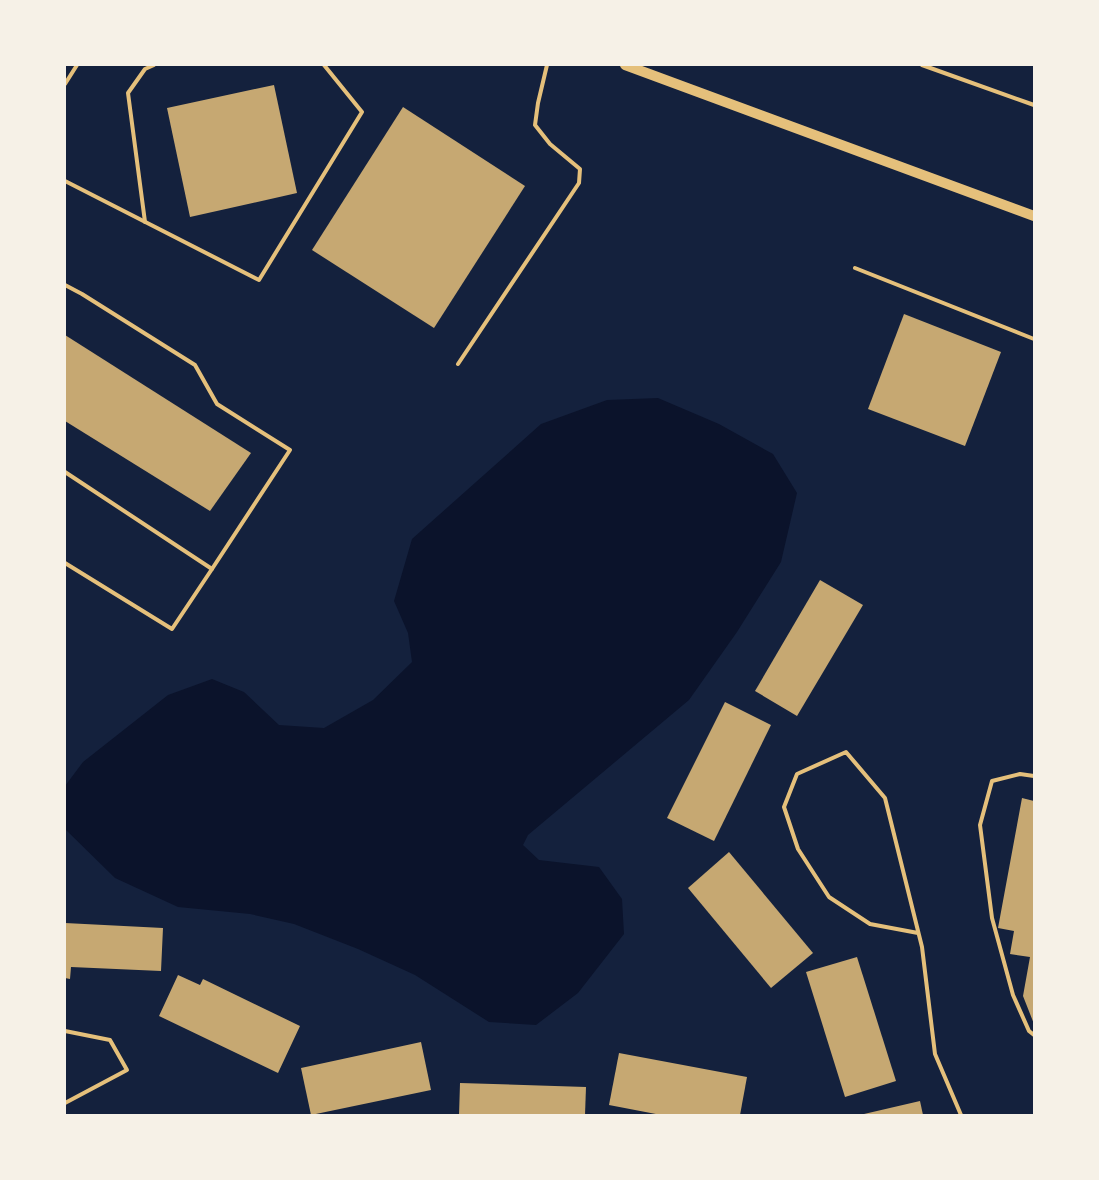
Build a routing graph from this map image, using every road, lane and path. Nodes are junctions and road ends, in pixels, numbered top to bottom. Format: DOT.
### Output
graph roads {
  1 [pos="77,65"];
  2 [pos="154,65"];
  3 [pos="324,65"];
  4 [pos="547,65"];
  5 [pos="625,65"];
  6 [pos="922,65"];
  7 [pos="65,84"];
  8 [pos="1034,105"];
  9 [pos="65,181"];
  10 [pos="1034,216"];
  11 [pos="146,222"];
  12 [pos="855,268"];
  13 [pos="65,285"];
  14 [pos="1034,339"];
  15 [pos="458,364"];
  16 [pos="65,472"];
  17 [pos="65,563"];
  18 [pos="212,569"];
  19 [pos="1034,776"];
  20 [pos="918,934"];
  21 [pos="65,1031"];
  22 [pos="1034,1035"];
  23 [pos="65,1103"];
  24 [pos="961,1115"];
  1 -- 7 [label="lane"];
  2 -- 11 [label="lane"];
  3 -- 11 [label="lane"];
  4 -- 15 [label="lane"];
  5 -- 10 [label="main road"];
  6 -- 8 [label="lane"];
  9 -- 11 [label="lane"];
  12 -- 14 [label="lane"];
  13 -- 18 [label="lane"];
  16 -- 18 [label="lane"];
  17 -- 18 [label="lane"];
  19 -- 22 [label="lane"];
  20 -- 20 [label="lane"];
  20 -- 24 [label="lane"];
  21 -- 23 [label="lane"];
}
